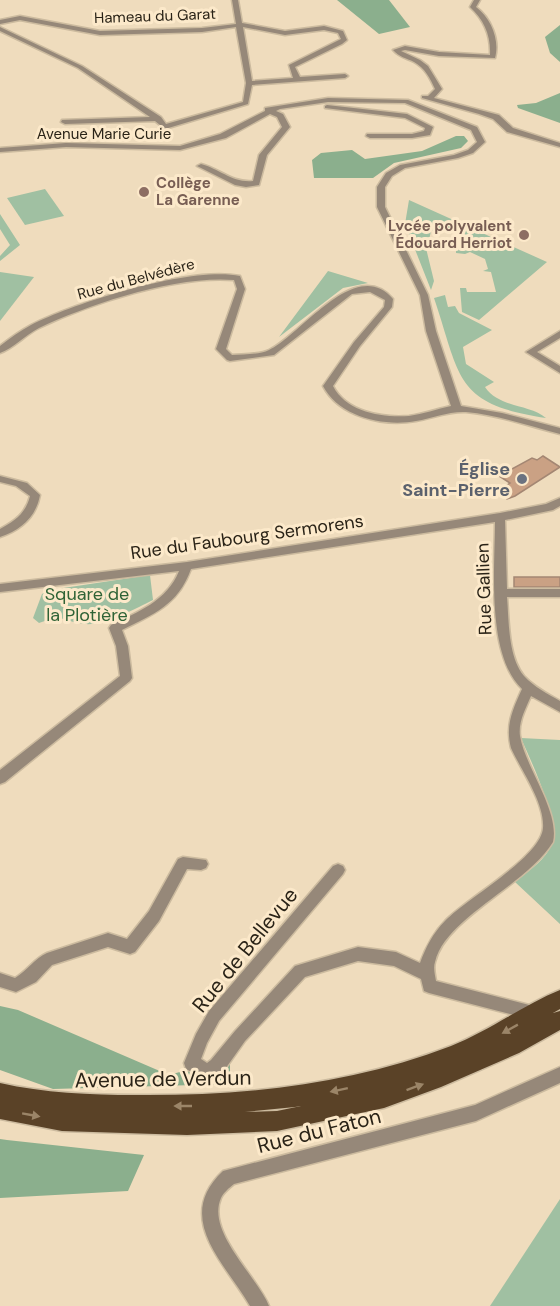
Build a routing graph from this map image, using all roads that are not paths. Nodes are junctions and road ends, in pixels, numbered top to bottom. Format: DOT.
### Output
graph roads {
  1 [pos="235,0"];
  2 [pos="477,0"];
  3 [pos="0,22"];
  4 [pos="240,25"];
  5 [pos="0,29"];
  6 [pos="345,76"];
  7 [pos="297,79"];
  8 [pos="249,83"];
  9 [pos="431,98"];
  10 [pos="317,100"];
  11 [pos="406,101"];
  12 [pos="268,110"];
  13 [pos="158,119"];
  14 [pos="65,122"];
  15 [pos="165,127"];
  16 [pos="370,136"];
  17 [pos="560,145"];
  18 [pos="163,149"];
  19 [pos="0,150"];
  20 [pos="201,166"];
  21 [pos="560,334"];
  22 [pos="0,350"];
  23 [pos="560,370"];
  24 [pos="457,409"];
  25 [pos="560,431"];
  26 [pos="0,479"];
  27 [pos="560,502"];
  28 [pos="500,517"];
  29 [pos="0,533"];
  30 [pos="187,566"];
  31 [pos="0,588"];
  32 [pos="503,592"];
  33 [pos="560,593"];
  34 [pos="528,688"];
  35 [pos="560,706"];
  36 [pos="0,778"];
  37 [pos="201,864"];
  38 [pos="338,870"];
  39 [pos="424,974"];
  40 [pos="0,980"];
  41 [pos="560,999"];
  42 [pos="537,1014"];
  43 [pos="560,1020"];
  44 [pos="560,1075"];
  45 [pos="0,1093"];
  46 [pos="0,1109"];
  47 [pos="261,1306"];
  1 -- 4 [label="street"];
  2 -- 9 [label="street"];
  3 -- 4 [label="street, Hameau du Garat"];
  4 -- 7 [label="street, Hameau du Garat"];
  4 -- 8 [label="street"];
  5 -- 13 [label="street"];
  6 -- 7 [label="street"];
  7 -- 8 [label="street"];
  8 -- 15 [label="street"];
  9 -- 11 [label="street"];
  9 -- 17 [label="street"];
  10 -- 11 [label="street, Avenue Marie Curie"];
  10 -- 12 [label="street, Avenue Marie Curie"];
  10 -- 16 [label="street"];
  11 -- 24 [label="street, Avenue Marie Curie"];
  12 -- 18 [label="street, Avenue Marie Curie"];
  12 -- 20 [label="street"];
  13 -- 14 [label="street"];
  13 -- 15 [label="street"];
  15 -- 18 [label="street"];
  18 -- 19 [label="street, Avenue Marie Curie"];
  21 -- 23 [label="street"];
  22 -- 24 [label="street, Rue du Belvédère"];
  24 -- 25 [label="street, Rue du Belvédère"];
  26 -- 29 [label="street"];
  27 -- 28 [label="street, Rue du Faubourg Sermorens"];
  28 -- 30 [label="street, Rue du Faubourg Sermorens"];
  28 -- 32 [label="street, Rue Gallien"];
  30 -- 31 [label="street, Rue du Faubourg Sermorens"];
  30 -- 36 [label="street"];
  32 -- 33 [label="street"];
  32 -- 34 [label="street, Rue Gallien"];
  34 -- 35 [label="street, Rue Gallien"];
  34 -- 39 [label="street"];
  37 -- 40 [label="street"];
  38 -- 39 [label="street, Rue de Bellevue"];
  39 -- 42 [label="street, Rue de Bellevue"];
  41 -- 42 [label="main road, Avenue de Verdun"];
  42 -- 45 [label="main road, Avenue de Verdun, one-way"];
  46 -- 43 [label="main road, one-way"];
  44 -- 47 [label="street, Rue du Faton"];
}
